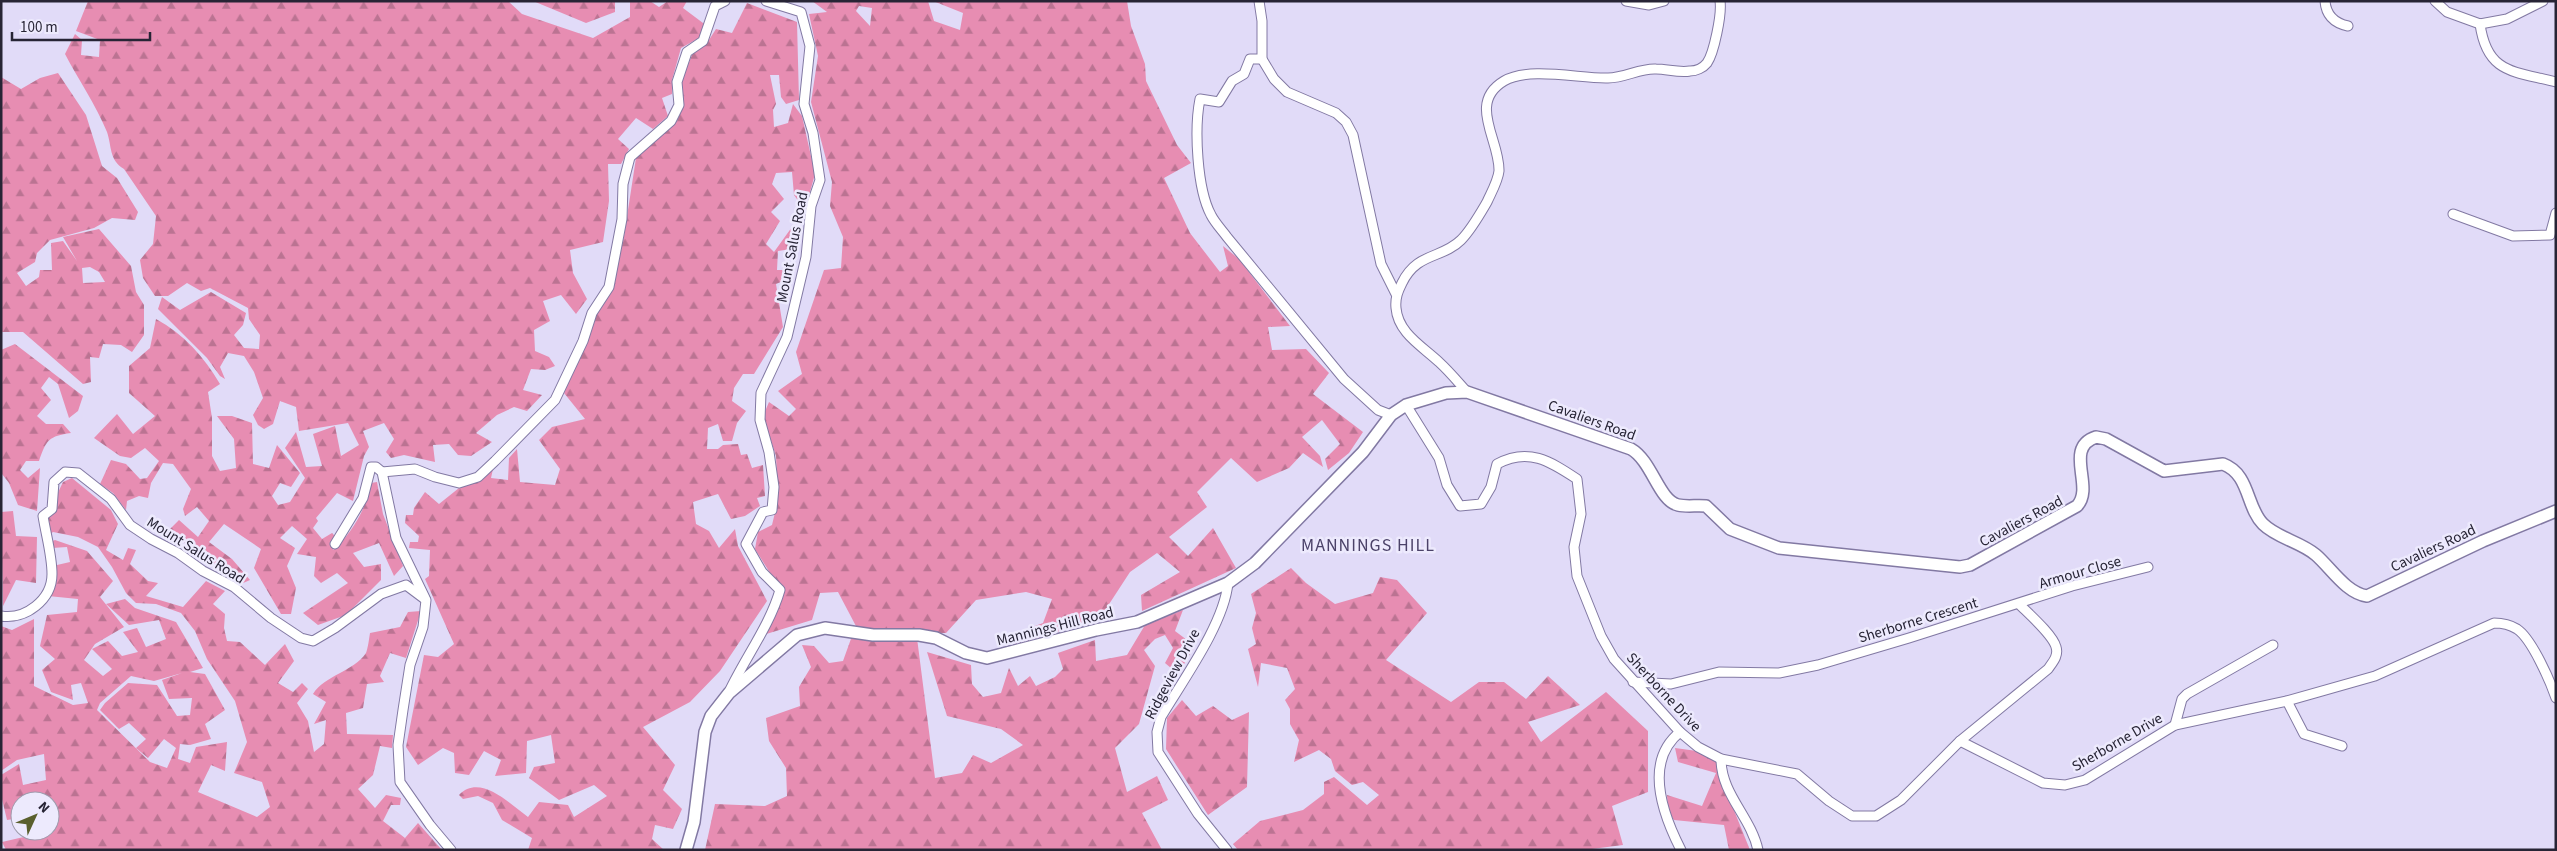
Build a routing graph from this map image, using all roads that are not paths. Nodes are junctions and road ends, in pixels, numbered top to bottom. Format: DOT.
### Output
graph roads {
  1 [pos="725,1"];
  2 [pos="766,1"];
  3 [pos="1259,1"];
  4 [pos="1626,1"];
  5 [pos="1664,1"];
  6 [pos="1720,1"];
  7 [pos="2325,1"];
  8 [pos="2435,1"];
  9 [pos="2543,1"];
  10 [pos="2480,24"];
  11 [pos="2348,26"];
  12 [pos="1262,59"];
  13 [pos="2556,82"];
  14 [pos="2556,213"];
  15 [pos="2453,214"];
  16 [pos="1396,294"];
  17 [pos="1467,392"];
  18 [pos="1406,405"];
  19 [pos="1391,415"];
  20 [pos="382,472"];
  21 [pos="2556,511"];
  22 [pos="335,544"];
  23 [pos="2148,567"];
  24 [pos="1228,583"];
  25 [pos="426,600"];
  26 [pos="2019,604"];
  27 [pos="1,616"];
  28 [pos="2273,645"];
  29 [pos="1633,682"];
  30 [pos="729,692"];
  31 [pos="2556,698"];
  32 [pos="2287,701"];
  33 [pos="2175,724"];
  34 [pos="1680,732"];
  35 [pos="1960,741"];
  36 [pos="2342,746"];
  37 [pos="1721,759"];
  38 [pos="452,850"];
  39 [pos="686,850"];
  40 [pos="1227,850"];
  41 [pos="1681,850"];
  42 [pos="1758,850"];
  1 -- 20 [label="street"];
  2 -- 30 [label="street, Mount Salus Road"];
  3 -- 12 [label="street"];
  4 -- 5 [label="street"];
  6 -- 16 [label="street"];
  7 -- 11 [label="street"];
  8 -- 10 [label="street"];
  9 -- 10 [label="street"];
  10 -- 13 [label="street"];
  12 -- 16 [label="street"];
  12 -- 19 [label="street"];
  14 -- 15 [label="street"];
  16 -- 17 [label="street"];
  17 -- 18 [label="main road, Mannings Hill Road"];
  17 -- 21 [label="main road, Cavaliers Road"];
  18 -- 19 [label="main road, Mannings Hill Road"];
  18 -- 29 [label="street, Sherborne Drive"];
  19 -- 24 [label="main road, Mannings Hill Road"];
  20 -- 22 [label="street"];
  20 -- 25 [label="street"];
  23 -- 26 [label="street, Armour Close"];
  24 -- 30 [label="main road, Mannings Hill Road"];
  24 -- 40 [label="street, Ridgeview Drive"];
  25 -- 27 [label="street, Mount Salus Road"];
  25 -- 38 [label="street"];
  26 -- 29 [label="street, Sherborne Crescent"];
  26 -- 35 [label="street"];
  28 -- 33 [label="street"];
  29 -- 34 [label="street, Sherborne Drive"];
  30 -- 39 [label="main road, Mannings Hill Road"];
  31 -- 32 [label="street, Sherborne Drive"];
  32 -- 33 [label="street, Sherborne Drive"];
  32 -- 36 [label="street"];
  33 -- 35 [label="street, Sherborne Drive"];
  34 -- 37 [label="street, Sherborne Drive"];
  34 -- 41 [label="street"];
  35 -- 37 [label="street, Sherborne Drive"];
  37 -- 42 [label="street"];
}
